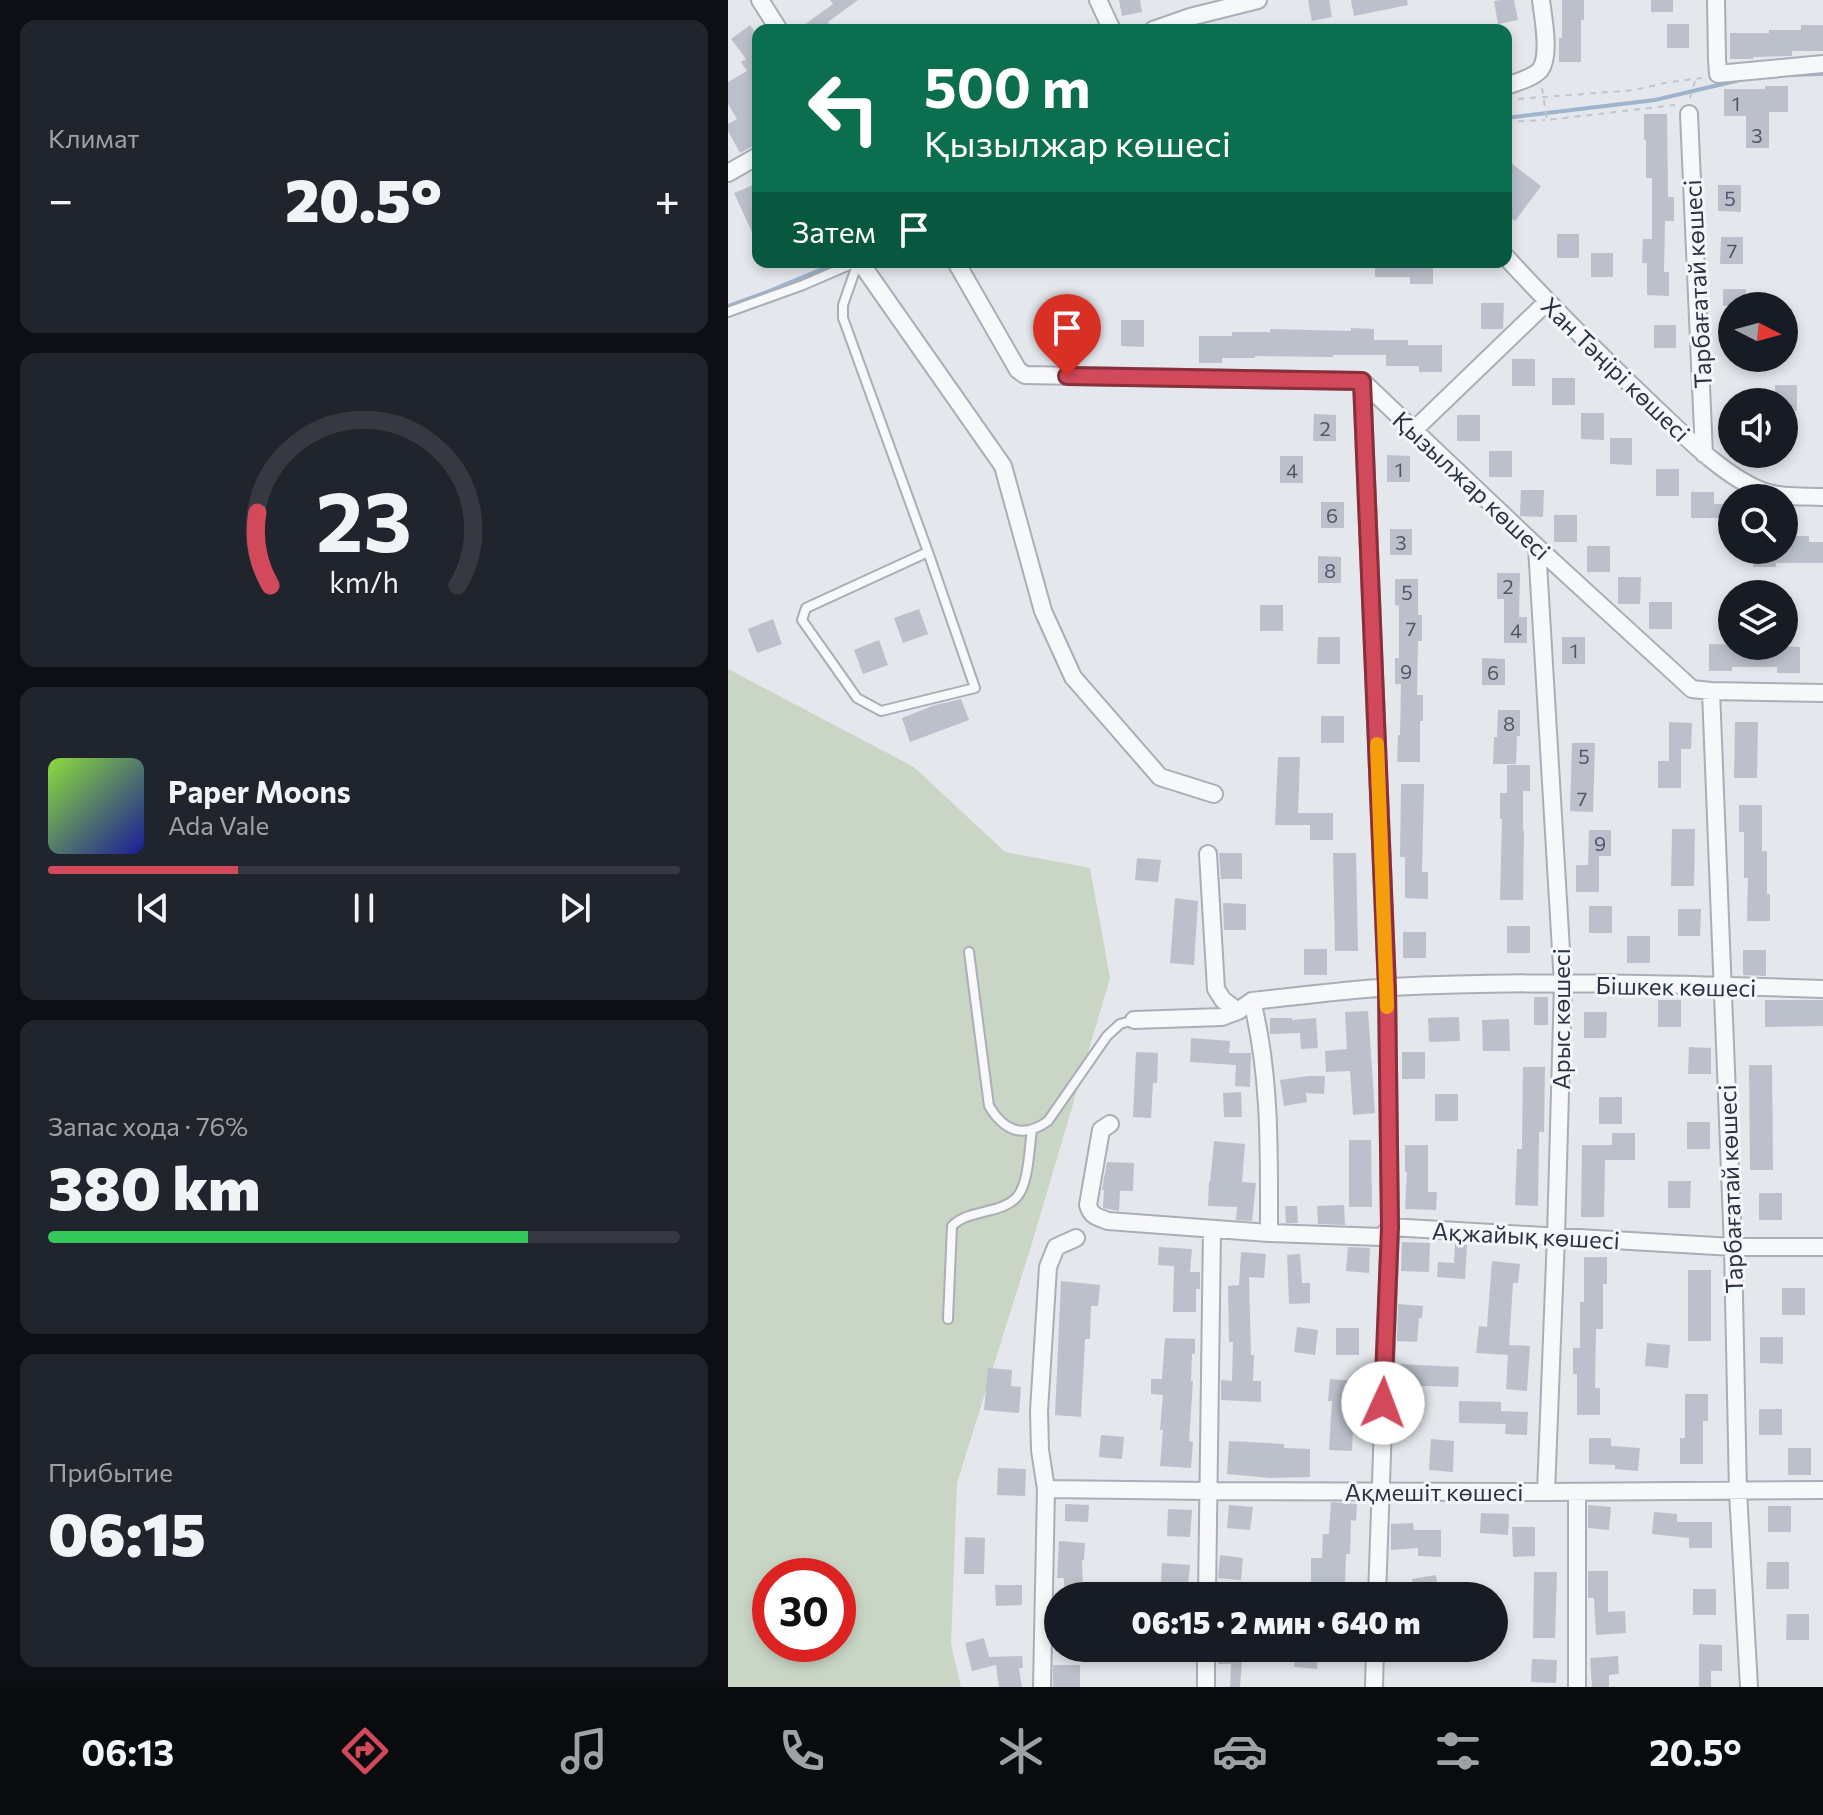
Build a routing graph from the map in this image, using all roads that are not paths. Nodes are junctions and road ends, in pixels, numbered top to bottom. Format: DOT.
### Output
graph roads {
  1 [pos="760,0"];
  2 [pos="1098,0"];
  3 [pos="1258,0"];
  4 [pos="1541,0"];
  5 [pos="1716,0"];
  6 [pos="775,24"];
  7 [pos="1109,24"];
  8 [pos="1170,24"];
  9 [pos="1823,64"];
  10 [pos="1512,83"];
  11 [pos="1687,106"];
  12 [pos="752,159"];
  13 [pos="728,173"];
  14 [pos="1512,264"];
  15 [pos="844,268"];
  16 [pos="856,268"];
  17 [pos="862,268"];
  18 [pos="959,268"];
  19 [pos="1547,302"];
  20 [pos="728,312"];
  21 [pos="1362,381"];
  22 [pos="1414,430"];
  23 [pos="1704,454"];
  24 [pos="1823,497"];
  25 [pos="1537,547"];
  26 [pos="928,552"];
  27 [pos="1711,691"];
  28 [pos="1823,693"];
  29 [pos="1214,794"];
  30 [pos="1208,854"];
  31 [pos="969,952"];
  32 [pos="1563,984"];
  33 [pos="1723,985"];
  34 [pos="1387,988"];
  35 [pos="1823,989"];
  36 [pos="1245,1006"];
  37 [pos="1134,1020"];
  38 [pos="1110,1124"];
  39 [pos="1032,1130"];
  40 [pos="1390,1227"];
  41 [pos="1212,1229"];
  42 [pos="1269,1233"];
  43 [pos="1556,1236"];
  44 [pos="1076,1238"];
  45 [pos="1733,1247"];
  46 [pos="1823,1247"];
  47 [pos="948,1319"];
  48 [pos="1046,1489"];
  49 [pos="1823,1490"];
  50 [pos="1210,1491"];
  51 [pos="1380,1491"];
  52 [pos="1546,1492"];
  53 [pos="1577,1492"];
  54 [pos="1738,1492"];
  55 [pos="1207,1582"];
  56 [pos="1377,1582"];
  57 [pos="1206,1662"];
  58 [pos="1375,1662"];
  59 [pos="1042,1687"];
  60 [pos="1206,1687"];
  61 [pos="1374,1687"];
  62 [pos="1577,1687"];
  63 [pos="1749,1687"];
  1 -- 6 [label="street"];
  2 -- 7 [label="street"];
  3 -- 8 [label="street"];
  4 -- 10 [label="street"];
  5 -- 9 [label="street"];
  11 -- 23 [label="street, Тарбағатай көшесі"];
  12 -- 13 [label="street"];
  14 -- 19 [label="street, Хан Тәңірі көшесі"];
  15 -- 20 [label="lane"];
  16 -- 26 [label="lane"];
  17 -- 29 [label="street"];
  18 -- 21 [label="street"];
  19 -- 22 [label="street"];
  19 -- 23 [label="street, Хан Тәңірі көшесі"];
  21 -- 22 [label="street, Қызылжар көшесі"];
  21 -- 34 [label="street"];
  22 -- 25 [label="street, Қызылжар көшесі"];
  23 -- 24 [label="street, Хан Тәңірі көшесі"];
  25 -- 27 [label="street, Қызылжар көшесі"];
  25 -- 32 [label="street, Арыс көшесі"];
  26 -- 26 [label="lane"];
  27 -- 28 [label="street, Қызылжар көшесі"];
  27 -- 33 [label="street, Тарбағатай көшесі"];
  30 -- 36 [label="street"];
  31 -- 39 [label="lane"];
  32 -- 33 [label="street, Бішкек көшесі"];
  32 -- 34 [label="street, Бішкек көшесі"];
  32 -- 43 [label="street, Арыс көшесі"];
  33 -- 35 [label="street, Бішкек көшесі"];
  33 -- 45 [label="street, Тарбағатай көшесі"];
  34 -- 36 [label="street, Бішкек көшесі"];
  34 -- 40 [label="street"];
  36 -- 37 [label="street, Бішкек көшесі"];
  36 -- 42 [label="street"];
  37 -- 39 [label="lane"];
  38 -- 41 [label="street, Ақжайық көшесі"];
  39 -- 47 [label="lane"];
  40 -- 42 [label="street, Ақжайық көшесі"];
  40 -- 43 [label="street, Ақжайық көшесі"];
  40 -- 51 [label="street"];
  41 -- 42 [label="street, Ақжайық көшесі"];
  41 -- 50 [label="street"];
  43 -- 45 [label="street, Ақжайық көшесі"];
  43 -- 52 [label="street, Арыс көшесі"];
  44 -- 48 [label="street"];
  45 -- 46 [label="street, Ақжайық көшесі"];
  45 -- 54 [label="street, Тарбағатай көшесі"];
  48 -- 50 [label="street, Ақмешіт көшесі"];
  48 -- 59 [label="street"];
  49 -- 54 [label="street, Ақмешіт көшесі"];
  50 -- 51 [label="street, Ақмешіт көшесі"];
  50 -- 55 [label="street"];
  51 -- 52 [label="street, Ақмешіт көшесі"];
  51 -- 56 [label="street"];
  52 -- 53 [label="street, Ақмешіт көшесі"];
  53 -- 54 [label="street, Ақмешіт көшесі"];
  53 -- 62 [label="street"];
  54 -- 63 [label="street, Тарбағатай көшесі"];
  57 -- 60 [label="street"];
  58 -- 61 [label="street"];
}
